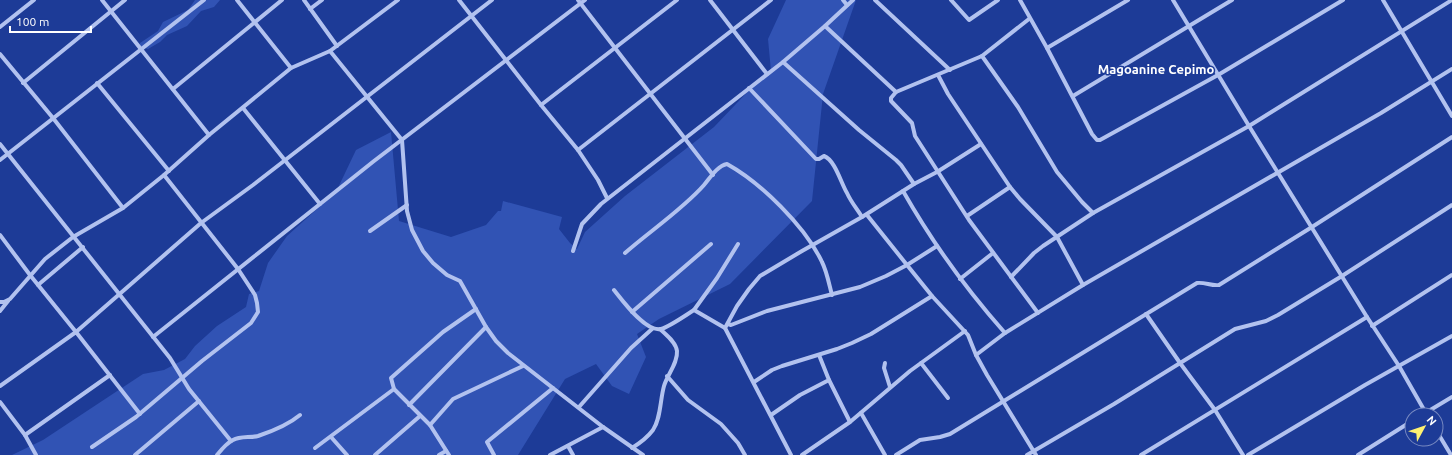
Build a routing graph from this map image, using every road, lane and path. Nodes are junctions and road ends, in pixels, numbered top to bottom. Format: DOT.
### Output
graph roads {
  1 [pos="34,0"];
  2 [pos="102,0"];
  3 [pos="125,0"];
  4 [pos="204,0"];
  5 [pos="236,0"];
  6 [pos="282,0"];
  7 [pos="304,0"];
  8 [pos="322,0"];
  9 [pos="398,0"];
  10 [pos="459,0"];
  11 [pos="492,0"];
  12 [pos="585,0"];
  13 [pos="677,0"];
  14 [pos="710,0"];
  15 [pos="771,0"];
  16 [pos="843,0"];
  17 [pos="853,0"];
  18 [pos="875,0"];
  19 [pos="951,0"];
  20 [pos="998,0"];
  21 [pos="1020,0"];
  22 [pos="1128,0"];
  23 [pos="1173,0"];
  24 [pos="1232,0"];
  25 [pos="1343,0"];
  26 [pos="1383,0"];
  27 [pos="1452,0"];
  28 [pos="579,2"];
  29 [pos="847,6"];
  30 [pos="310,9"];
  31 [pos="110,11"];
  32 [pos="471,16"];
  33 [pos="1030,19"];
  34 [pos="254,22"];
  35 [pos="825,26"];
  36 [pos="1188,26"];
  37 [pos="0,27"];
  38 [pos="732,29"];
  39 [pos="1401,31"];
  40 [pos="337,46"];
  41 [pos="614,47"];
  42 [pos="142,48"];
  43 [pos="1047,48"];
  44 [pos="330,51"];
  45 [pos="0,54"];
  46 [pos="982,56"];
  47 [pos="506,61"];
  48 [pos="783,62"];
  49 [pos="291,68"];
  50 [pos="1452,69"];
  51 [pos="950,70"];
  52 [pos="767,74"];
  53 [pos="938,75"];
  54 [pos="1218,75"];
  55 [pos="1431,82"];
  56 [pos="23,83"];
  57 [pos="98,83"];
  58 [pos="749,88"];
  59 [pos="173,89"];
  60 [pos="896,92"];
  61 [pos="650,94"];
  62 [pos="368,96"];
  63 [pos="1073,96"];
  64 [pos="541,105"];
  65 [pos="243,108"];
  66 [pos="1452,116"];
  67 [pos="53,118"];
  68 [pos="1249,126"];
  69 [pos="209,135"];
  70 [pos="1452,137"];
  71 [pos="685,138"];
  72 [pos="402,140"];
  73 [pos="0,144"];
  74 [pos="981,144"];
  75 [pos="578,150"];
  76 [pos="8,154"];
  77 [pos="0,160"];
  78 [pos="285,160"];
  79 [pos="169,171"];
  80 [pos="937,172"];
  81 [pos="1278,173"];
  82 [pos="164,175"];
  83 [pos="713,175"];
  84 [pos="914,184"];
  85 [pos="1010,187"];
  86 [pos="903,191"];
  87 [pos="607,198"];
  88 [pos="320,204"];
  89 [pos="407,205"];
  90 [pos="1452,205"];
  91 [pos="123,208"];
  92 [pos="1093,213"];
  93 [pos="865,216"];
  94 [pos="967,216"];
  95 [pos="201,223"];
  96 [pos="1312,227"];
  97 [pos="370,231"];
  98 [pos="0,235"];
  99 [pos="73,237"];
  100 [pos="1057,237"];
  101 [pos="711,244"];
  102 [pos="738,244"];
  103 [pos="813,245"];
  104 [pos="937,246"];
  105 [pos="83,247"];
  106 [pos="573,251"];
  107 [pos="625,253"];
  108 [pos="993,253"];
  109 [pos="907,265"];
  110 [pos="238,269"];
  111 [pos="30,275"];
  112 [pos="1452,275"];
  113 [pos="1342,276"];
  114 [pos="1011,277"];
  115 [pos="960,279"];
  116 [pos="38,285"];
  117 [pos="1084,285"];
  118 [pos="614,290"];
  119 [pos="119,294"];
  120 [pos="832,295"];
  121 [pos="932,296"];
  122 [pos="10,299"];
  123 [pos="0,302"];
  124 [pos="476,308"];
  125 [pos="694,310"];
  126 [pos="0,311"];
  127 [pos="632,312"];
  128 [pos="1038,313"];
  129 [pos="1146,314"];
  130 [pos="1366,317"];
  131 [pos="727,326"];
  132 [pos="1372,326"];
  133 [pos="486,327"];
  134 [pos="652,329"];
  135 [pos="660,330"];
  136 [pos="965,331"];
  137 [pos="76,332"];
  138 [pos="1005,334"];
  139 [pos="1452,336"];
  140 [pos="153,337"];
  141 [pos="819,355"];
  142 [pos="976,355"];
  143 [pos="885,363"];
  144 [pos="921,363"];
  145 [pos="1180,363"];
  146 [pos="524,366"];
  147 [pos="1399,366"];
  148 [pos="110,375"];
  149 [pos="667,376"];
  150 [pos="182,377"];
  151 [pos="829,380"];
  152 [pos="754,382"];
  153 [pos="0,386"];
  154 [pos="553,388"];
  155 [pos="890,388"];
  156 [pos="394,389"];
  157 [pos="1452,397"];
  158 [pos="948,398"];
  159 [pos="199,401"];
  160 [pos="0,402"];
  161 [pos="1004,402"];
  162 [pos="409,405"];
  163 [pos="579,407"];
  164 [pos="1421,407"];
  165 [pos="1436,407"];
  166 [pos="1215,410"];
  167 [pos="861,413"];
  168 [pos="140,414"];
  169 [pos="300,416"];
  170 [pos="420,416"];
  171 [pos="770,416"];
  172 [pos="850,422"];
  173 [pos="430,425"];
  174 [pos="1404,426"];
  175 [pos="603,427"];
  176 [pos="25,435"];
  177 [pos="331,437"];
  178 [pos="231,441"];
  179 [pos="1444,443"];
  180 [pos="568,446"];
  181 [pos="92,447"];
  182 [pos="315,448"];
  183 [pos="632,448"];
  184 [pos="447,453"];
  185 [pos="1034,453"];
  186 [pos="36,455"];
  187 [pos="135,455"];
  188 [pos="217,455"];
  189 [pos="347,455"];
  190 [pos="375,455"];
  191 [pos="439,455"];
  192 [pos="494,455"];
  193 [pos="550,455"];
  194 [pos="573,455"];
  195 [pos="643,455"];
  196 [pos="745,455"];
  197 [pos="791,455"];
  198 [pos="802,455"];
  199 [pos="885,455"];
  200 [pos="896,455"];
  201 [pos="1027,455"];
  202 [pos="1141,455"];
  203 [pos="1243,455"];
  204 [pos="1248,455"];
  205 [pos="1358,455"];
  206 [pos="1451,455"];
  1 -- 37 [label="street"];
  2 -- 31 [label="street"];
  3 -- 31 [label="street"];
  4 -- 42 [label="street"];
  5 -- 34 [label="street"];
  6 -- 34 [label="street"];
  7 -- 30 [label="street"];
  8 -- 30 [label="street"];
  9 -- 40 [label="street"];
  10 -- 32 [label="street"];
  11 -- 32 [label="street"];
  12 -- 28 [label="street"];
  13 -- 41 [label="street"];
  14 -- 38 [label="street"];
  15 -- 38 [label="street"];
  16 -- 29 [label="street"];
  17 -- 29 [label="street"];
  18 -- 51 [label="street"];
  19 -- 20 [label="street"];
  21 -- 33 [label="street"];
  22 -- 43 [label="street"];
  23 -- 36 [label="street"];
  24 -- 36 [label="street"];
  25 -- 54 [label="street"];
  26 -- 39 [label="street"];
  27 -- 39 [label="street"];
  28 -- 41 [label="street"];
  28 -- 47 [label="street"];
  29 -- 35 [label="street"];
  30 -- 40 [label="street"];
  31 -- 42 [label="street"];
  31 -- 56 [label="street"];
  32 -- 47 [label="street"];
  32 -- 62 [label="street"];
  33 -- 43 [label="street"];
  33 -- 46 [label="street"];
  34 -- 49 [label="street"];
  34 -- 59 [label="street"];
  35 -- 48 [label="street"];
  35 -- 60 [label="street"];
  36 -- 54 [label="street"];
  36 -- 63 [label="street"];
  38 -- 52 [label="street"];
  38 -- 61 [label="street"];
  39 -- 55 [label="street"];
  39 -- 68 [label="street"];
  40 -- 44 [label="street"];
  41 -- 61 [label="street"];
  41 -- 64 [label="street"];
  42 -- 57 [label="street"];
  42 -- 59 [label="street"];
  43 -- 63 [label="street"];
  44 -- 49 [label="street"];
  44 -- 62 [label="street"];
  45 -- 56 [label="street"];
  46 -- 51 [label="street"];
  46 -- 92 [label="street"];
  47 -- 64 [label="street"];
  47 -- 72 [label="street"];
  48 -- 52 [label="street"];
  48 -- 84 [label="street"];
  49 -- 65 [label="street"];
  50 -- 55 [label="street"];
  51 -- 53 [label="street"];
  52 -- 58 [label="street"];
  53 -- 60 [label="street"];
  53 -- 74 [label="street"];
  54 -- 63 [label="street"];
  54 -- 68 [label="street"];
  55 -- 66 [label="street"];
  55 -- 81 [label="street"];
  56 -- 67 [label="street"];
  57 -- 67 [label="street"];
  57 -- 79 [label="street"];
  58 -- 71 [label="street"];
  58 -- 93 [label="street"];
  59 -- 69 [label="street"];
  60 -- 80 [label="street"];
  61 -- 71 [label="street"];
  61 -- 75 [label="street"];
  62 -- 72 [label="street"];
  62 -- 78 [label="street"];
  64 -- 75 [label="street"];
  65 -- 69 [label="street"];
  65 -- 78 [label="street"];
  67 -- 76 [label="street"];
  67 -- 91 [label="street"];
  68 -- 81 [label="street"];
  68 -- 92 [label="street"];
  69 -- 79 [label="street"];
  70 -- 96 [label="street"];
  71 -- 83 [label="street"];
  71 -- 87 [label="street"];
  72 -- 88 [label="street"];
  72 -- 89 [label="street"];
  73 -- 76 [label="street"];
  74 -- 80 [label="street"];
  74 -- 85 [label="street"];
  75 -- 87 [label="street"];
  76 -- 77 [label="street"];
  76 -- 99 [label="street"];
  78 -- 88 [label="street"];
  78 -- 95 [label="street"];
  79 -- 82 [label="street"];
  80 -- 84 [label="street"];
  80 -- 94 [label="street"];
  81 -- 96 [label="street"];
  81 -- 117 [label="street"];
  82 -- 91 [label="street"];
  82 -- 95 [label="street"];
  83 -- 103 [label="street"];
  83 -- 107 [label="street"];
  84 -- 86 [label="street"];
  85 -- 94 [label="street"];
  85 -- 100 [label="street"];
  86 -- 93 [label="street"];
  86 -- 104 [label="street"];
  87 -- 106 [label="street"];
  88 -- 110 [label="street"];
  89 -- 97 [label="street"];
  89 -- 124 [label="street"];
  90 -- 113 [label="street"];
  91 -- 99 [label="street"];
  92 -- 100 [label="street"];
  93 -- 103 [label="street"];
  93 -- 109 [label="street"];
  94 -- 108 [label="street"];
  95 -- 110 [label="street"];
  95 -- 119 [label="street"];
  96 -- 113 [label="street"];
  96 -- 129 [label="street"];
  98 -- 111 [label="street"];
  99 -- 105 [label="street"];
  99 -- 111 [label="street"];
  100 -- 114 [label="street"];
  100 -- 117 [label="street"];
  101 -- 127 [label="street"];
  102 -- 125 [label="street"];
  103 -- 120 [label="street"];
  103 -- 131 [label="street"];
  104 -- 109 [label="street"];
  104 -- 115 [label="street"];
  105 -- 116 [label="street"];
  105 -- 119 [label="street"];
  108 -- 114 [label="street"];
  108 -- 115 [label="street"];
  109 -- 120 [label="street"];
  109 -- 121 [label="street"];
  110 -- 140 [label="street"];
  110 -- 150 [label="street"];
  111 -- 116 [label="street"];
  111 -- 122 [label="street"];
  112 -- 132 [label="street"];
  113 -- 130 [label="street"];
  113 -- 145 [label="street"];
  114 -- 128 [label="street"];
  115 -- 138 [label="street"];
  116 -- 137 [label="street"];
  117 -- 128 [label="street"];
  118 -- 127 [label="street"];
  119 -- 137 [label="street"];
  119 -- 140 [label="street"];
  120 -- 131 [label="street"];
  121 -- 136 [label="street"];
  121 -- 141 [label="street"];
  122 -- 123 [label="street"];
  122 -- 126 [label="street"];
  124 -- 133 [label="street"];
  124 -- 156 [label="street"];
  125 -- 131 [label="street"];
  125 -- 135 [label="street"];
  127 -- 134 [label="street"];
  128 -- 138 [label="street"];
  129 -- 145 [label="street"];
  129 -- 161 [label="street"];
  130 -- 132 [label="street"];
  130 -- 166 [label="street"];
  131 -- 152 [label="street"];
  132 -- 147 [label="street"];
  133 -- 146 [label="street"];
  133 -- 162 [label="street"];
  134 -- 135 [label="street"];
  134 -- 163 [label="street"];
  135 -- 149 [label="street"];
  136 -- 142 [label="street"];
  136 -- 144 [label="street"];
  137 -- 148 [label="street"];
  137 -- 153 [label="street"];
  138 -- 142 [label="street"];
  139 -- 147 [label="street"];
  140 -- 150 [label="street"];
  141 -- 151 [label="street"];
  141 -- 152 [label="street"];
  142 -- 161 [label="street"];
  143 -- 155 [label="street"];
  144 -- 155 [label="street"];
  144 -- 158 [label="street"];
  145 -- 166 [label="street"];
  145 -- 185 [label="street"];
  146 -- 154 [label="street"];
  146 -- 173 [label="street"];
  147 -- 164 [label="street"];
  147 -- 204 [label="street"];
  148 -- 168 [label="street"];
  148 -- 176 [label="street"];
  149 -- 183 [label="street"];
  149 -- 196 [label="street"];
  150 -- 159 [label="street"];
  150 -- 168 [label="street"];
  151 -- 171 [label="street"];
  151 -- 172 [label="street"];
  152 -- 171 [label="street"];
  154 -- 163 [label="street"];
  154 -- 192 [label="street"];
  155 -- 167 [label="street"];
  156 -- 162 [label="street"];
  156 -- 177 [label="street"];
  157 -- 165 [label="street"];
  159 -- 178 [label="street"];
  159 -- 187 [label="street"];
  160 -- 176 [label="street"];
  161 -- 185 [label="street"];
  161 -- 200 [label="street"];
  162 -- 170 [label="street"];
  163 -- 175 [label="street"];
  166 -- 202 [label="street"];
  166 -- 203 [label="street"];
  167 -- 172 [label="street"];
  167 -- 199 [label="street"];
  168 -- 181 [label="street"];
  169 -- 178 [label="street"];
  170 -- 173 [label="street"];
  170 -- 190 [label="street"];
  171 -- 197 [label="street"];
  172 -- 198 [label="street"];
  173 -- 184 [label="street"];
  174 -- 205 [label="street"];
  175 -- 180 [label="street"];
  175 -- 183 [label="street"];
  176 -- 186 [label="street"];
  177 -- 182 [label="street"];
  177 -- 189 [label="street"];
  178 -- 188 [label="street"];
  179 -- 206 [label="street"];
  180 -- 193 [label="street"];
  180 -- 194 [label="street"];
  183 -- 195 [label="street"];
  184 -- 191 [label="street"];
  185 -- 201 [label="street"];
}
